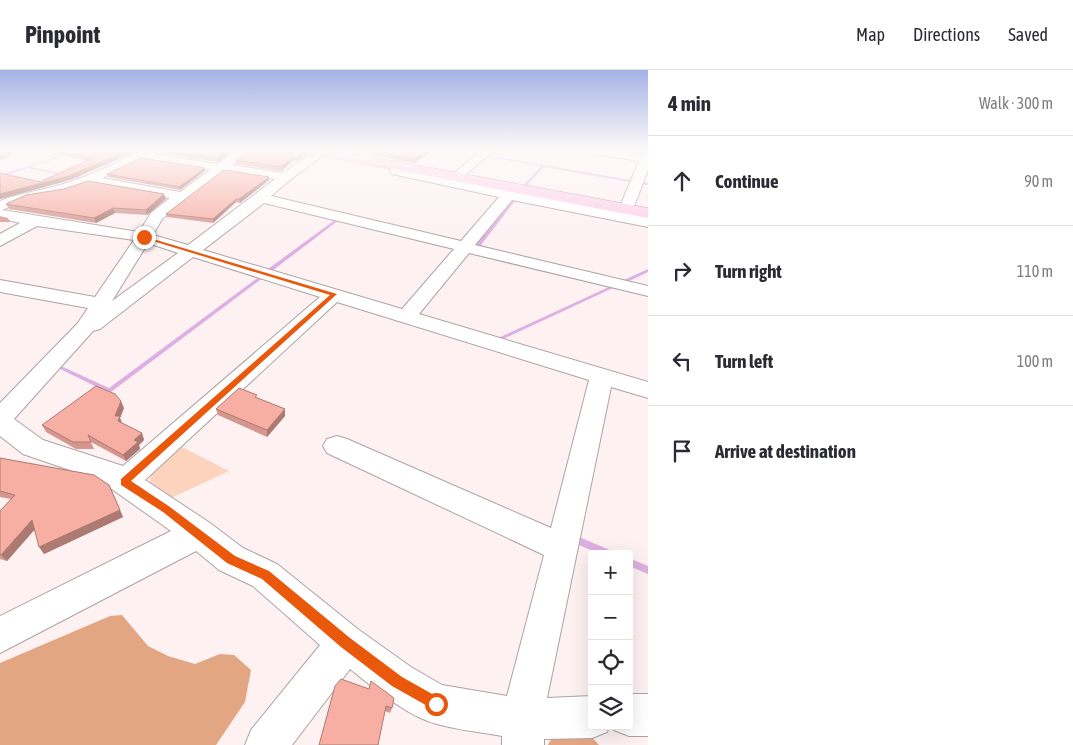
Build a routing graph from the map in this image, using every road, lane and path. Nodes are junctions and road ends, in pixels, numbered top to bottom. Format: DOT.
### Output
graph roads {
  1 [pos="86,180"];
  2 [pos="91,180"];
  3 [pos="202,180"];
  4 [pos="281,180"];
  5 [pos="451,180"];
  6 [pos="470,180"];
  7 [pos="638,180"];
  8 [pos="511,192"];
  9 [pos="180,196"];
  10 [pos="261,198"];
  11 [pos="0,206"];
  12 [pos="626,209"];
  13 [pos="0,214"];
  14 [pos="648,214"];
  15 [pos="34,222"];
  16 [pos="648,222"];
  17 [pos="144,237"];
  18 [pos="0,241"];
  19 [pos="465,247"];
  20 [pos="192,251"];
  21 [pos="0,286"];
  22 [pos="646,291"];
  23 [pos="334,294"];
  24 [pos="100,304"];
  25 [pos="406,316"];
  26 [pos="85,328"];
  27 [pos="602,376"];
  28 [pos="648,390"];
  29 [pos="0,421"];
  30 [pos="337,446"];
  31 [pos="124,482"];
  32 [pos="199,533"];
  33 [pos="562,548"];
  34 [pos="0,635"];
  35 [pos="346,643"];
  36 [pos="633,715"];
  37 [pos="648,715"];
  38 [pos="588,717"];
  39 [pos="522,732"];
  40 [pos="266,745"];
  1 -- 11 [label="street"];
  2 -- 9 [label="street"];
  3 -- 9 [label="street"];
  4 -- 10 [label="street"];
  5 -- 8 [label="street"];
  6 -- 8 [label="main road"];
  7 -- 12 [label="street"];
  8 -- 12 [label="main road"];
  8 -- 16 [label="street"];
  8 -- 19 [label="street"];
  9 -- 17 [label="street"];
  10 -- 19 [label="street"];
  10 -- 20 [label="street"];
  12 -- 14 [label="main road"];
  13 -- 15 [label="street"];
  15 -- 17 [label="street"];
  15 -- 18 [label="street"];
  17 -- 20 [label="street"];
  17 -- 24 [label="street"];
  19 -- 22 [label="street"];
  19 -- 25 [label="street"];
  20 -- 23 [label="street"];
  20 -- 26 [label="street"];
  21 -- 24 [label="street"];
  23 -- 25 [label="street"];
  23 -- 31 [label="street"];
  24 -- 26 [label="street"];
  25 -- 27 [label="street"];
  26 -- 29 [label="street"];
  27 -- 28 [label="street"];
  27 -- 33 [label="street"];
  29 -- 31 [label="street"];
  30 -- 33 [label="street"];
  31 -- 32 [label="street"];
  32 -- 34 [label="street"];
  32 -- 35 [label="street"];
  33 -- 39 [label="street"];
  35 -- 39 [label="street"];
  35 -- 40 [label="street"];
  36 -- 37 [label="street"];
  38 -- 39 [label="street"];
}
